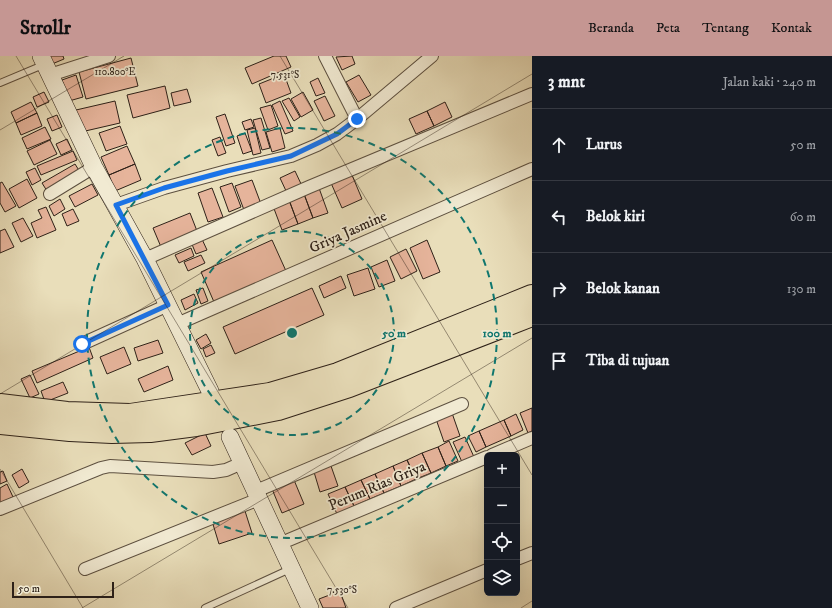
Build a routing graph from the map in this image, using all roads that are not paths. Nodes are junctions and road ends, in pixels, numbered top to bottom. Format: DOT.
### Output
graph roads {
  1 [pos="109,56"];
  2 [pos="325,56"];
  3 [pos="432,56"];
  4 [pos="45,65"];
  5 [pos="0,83"];
  6 [pos="532,94"];
  7 [pos="357,119"];
  8 [pos="94,167"];
  9 [pos="532,169"];
  10 [pos="50,194"];
  11 [pos="116,205"];
  12 [pos="145,259"];
  13 [pos="532,296"];
  14 [pos="168,305"];
  15 [pos="532,315"];
  16 [pos="177,324"];
  17 [pos="82,344"];
  18 [pos="210,391"];
  19 [pos="462,404"];
  20 [pos="0,405"];
  21 [pos="0,423"];
  22 [pos="230,437"];
  23 [pos="532,438"];
  24 [pos="499,452"];
  25 [pos="484,458"];
  26 [pos="242,463"];
  27 [pos="257,495"];
  28 [pos="0,509"];
  29 [pos="279,544"];
  30 [pos="532,553"];
  31 [pos="520,558"];
  32 [pos="85,569"];
  33 [pos="291,569"];
  34 [pos="484,571"];
  35 [pos="205,608"];
  36 [pos="310,608"];
  37 [pos="396,608"];
  1 -- 4 [label="street"];
  2 -- 7 [label="street"];
  3 -- 7 [label="street"];
  4 -- 5 [label="lane"];
  4 -- 8 [label="street"];
  6 -- 12 [label="street"];
  7 -- 11 [label="street"];
  8 -- 10 [label="street"];
  8 -- 11 [label="street"];
  9 -- 16 [label="street, Griya Jasmine"];
  11 -- 12 [label="street"];
  12 -- 14 [label="street"];
  13 -- 20 [label="highway"];
  14 -- 16 [label="street"];
  14 -- 17 [label="street"];
  15 -- 21 [label="highway"];
  16 -- 18 [label="street"];
  19 -- 27 [label="street"];
  22 -- 26 [label="street"];
  23 -- 24 [label="street"];
  25 -- 29 [label="street, Perum Rias Griya"];
  26 -- 27 [label="street"];
  26 -- 28 [label="street"];
  27 -- 29 [label="street"];
  27 -- 32 [label="street"];
  29 -- 33 [label="street"];
  30 -- 31 [label="street"];
  33 -- 35 [label="lane"];
  33 -- 36 [label="street"];
  34 -- 37 [label="street"];
}
